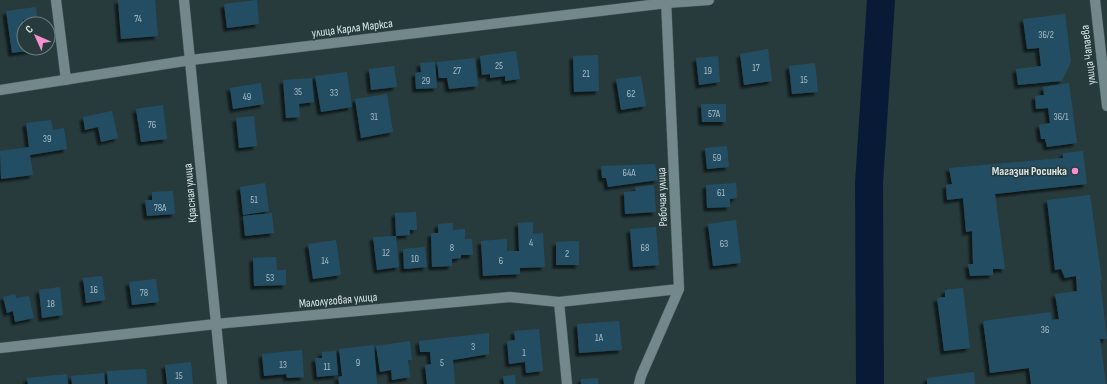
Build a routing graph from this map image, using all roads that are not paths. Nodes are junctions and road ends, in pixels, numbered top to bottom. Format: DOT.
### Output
graph roads {
  1 [pos="56,0"];
  2 [pos="184,0"];
  3 [pos="709,0"];
  4 [pos="1095,0"];
  5 [pos="667,2"];
  6 [pos="191,60"];
  7 [pos="66,80"];
  8 [pos="0,90"];
  9 [pos="1107,106"];
  10 [pos="679,289"];
  11 [pos="559,302"];
  12 [pos="216,324"];
  13 [pos="0,348"];
  14 [pos="222,384"];
  15 [pos="567,384"];
  16 [pos="639,384"];
  1 -- 7 [label="street"];
  2 -- 6 [label="street, Красная улица"];
  3 -- 5 [label="street, улица Карла Маркса"];
  4 -- 9 [label="street, улица Чапаева"];
  5 -- 6 [label="street, улица Карла Маркса"];
  5 -- 10 [label="street, Рабочая улица"];
  6 -- 7 [label="street, улица Карла Маркса"];
  6 -- 12 [label="street, Красная улица"];
  7 -- 8 [label="street, улица Карла Маркса"];
  10 -- 11 [label="street, Малолуговая улица"];
  10 -- 16 [label="street, Рабочая улица"];
  11 -- 12 [label="street, Малолуговая улица"];
  11 -- 15 [label="street"];
  12 -- 13 [label="street, Малолуговая улица"];
  12 -- 14 [label="street, Красная улица"];
}
